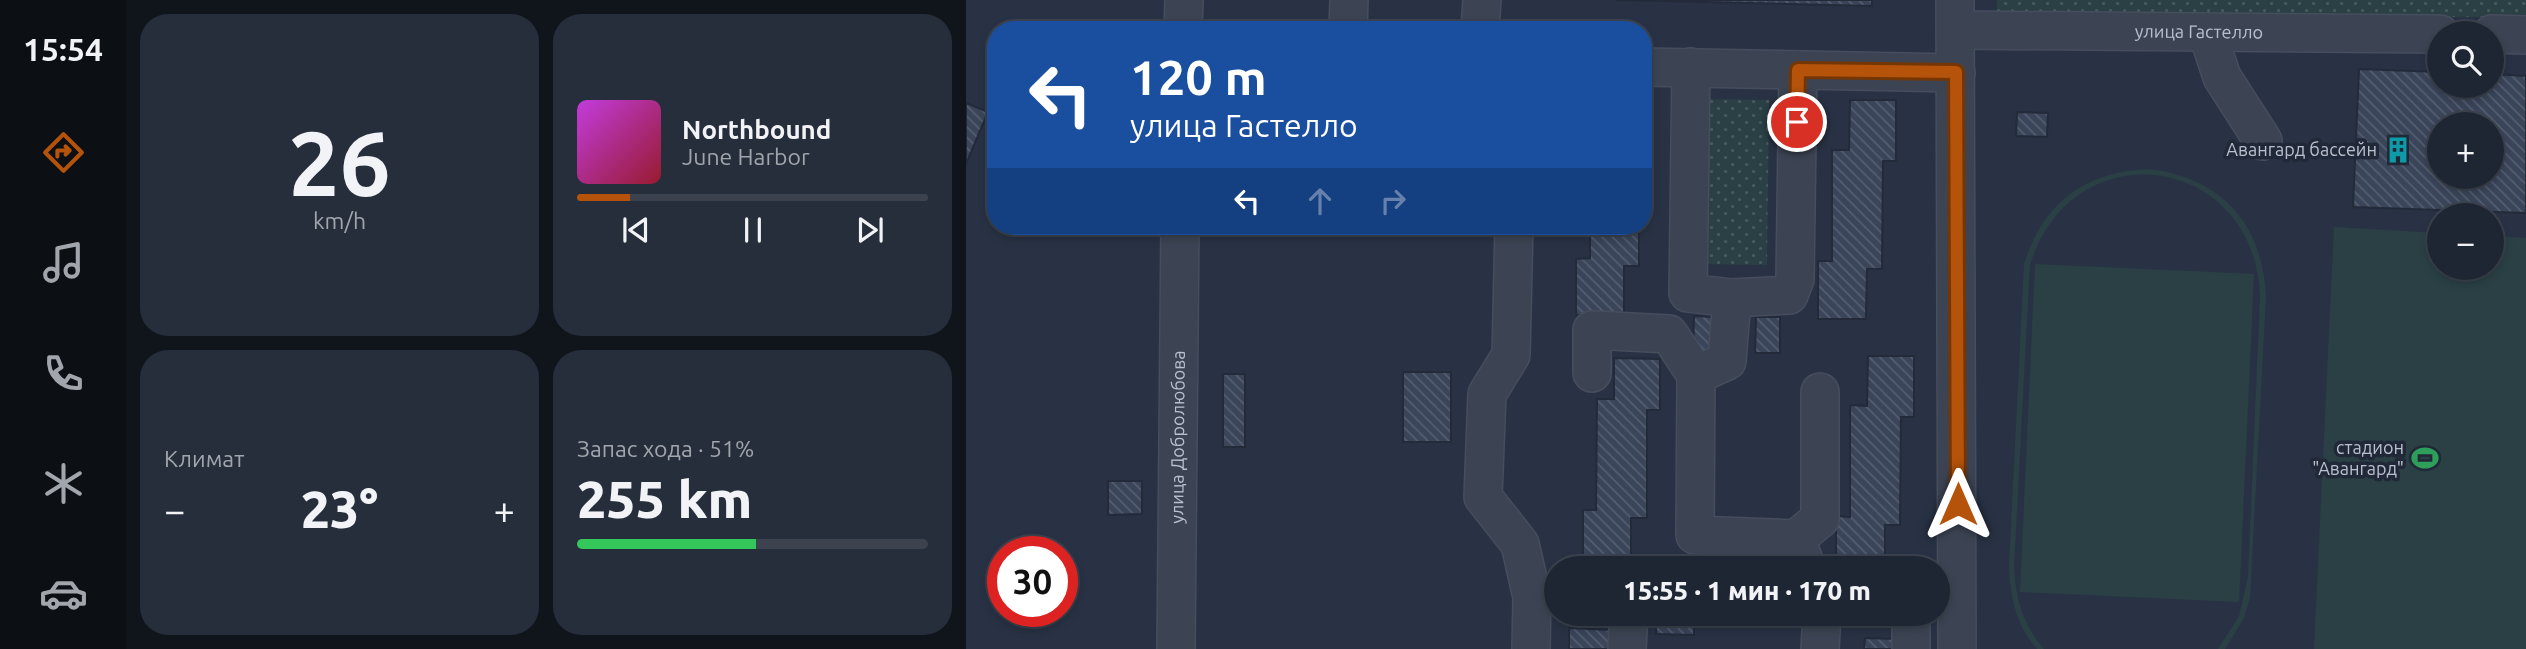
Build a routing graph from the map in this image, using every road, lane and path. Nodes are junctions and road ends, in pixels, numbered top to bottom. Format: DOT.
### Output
graph roads {
  1 [pos="1184,0"];
  2 [pos="1349,0"];
  3 [pos="1482,0"];
  4 [pos="1956,15"];
  5 [pos="1183,21"];
  6 [pos="1348,21"];
  7 [pos="1481,21"];
  8 [pos="2207,32"];
  9 [pos="2427,34"];
  10 [pos="2504,34"];
  11 [pos="2526,35"];
  12 [pos="1652,67"];
  13 [pos="1691,67"];
  14 [pos="1798,70"];
  15 [pos="1956,72"];
  16 [pos="2263,141"];
  17 [pos="1180,235"];
  18 [pos="1514,235"];
  19 [pos="1732,298"];
  20 [pos="1592,373"];
  21 [pos="1696,375"];
  22 [pos="1819,392"];
  23 [pos="1801,554"];
  24 [pos="1949,556"];
  25 [pos="1544,598"];
  26 [pos="1950,620"];
  27 [pos="1628,626"];
  28 [pos="1821,626"];
  29 [pos="1911,626"];
  30 [pos="1176,649"];
  31 [pos="1531,649"];
  32 [pos="1627,649"];
  33 [pos="1820,649"];
  34 [pos="1911,649"];
  35 [pos="1957,649"];
  1 -- 5 [label="street"];
  2 -- 6 [label="street"];
  3 -- 7 [label="street"];
  4 -- 8 [label="street, улица Гастелло"];
  4 -- 15 [label="street"];
  8 -- 9 [label="street, улица Гастелло"];
  8 -- 16 [label="street"];
  10 -- 11 [label="street"];
  12 -- 13 [label="street"];
  13 -- 14 [label="street"];
  13 -- 19 [label="street"];
  14 -- 15 [label="street"];
  14 -- 19 [label="street"];
  15 -- 24 [label="street"];
  17 -- 30 [label="street, улица Добролюбова"];
  18 -- 25 [label="street"];
  19 -- 21 [label="street"];
  20 -- 21 [label="street"];
  21 -- 23 [label="street"];
  22 -- 23 [label="street"];
  25 -- 31 [label="street"];
  26 -- 35 [label="street"];
  27 -- 32 [label="street"];
  28 -- 33 [label="street"];
  29 -- 34 [label="street"];
}
